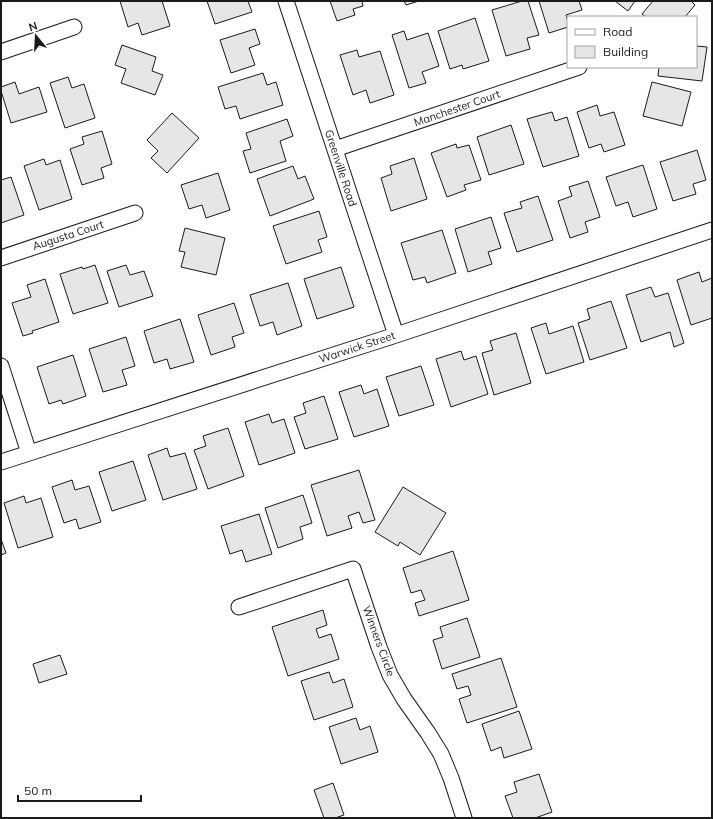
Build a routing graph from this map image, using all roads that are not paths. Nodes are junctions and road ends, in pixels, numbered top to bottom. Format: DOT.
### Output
graph roads {
  1 [pos="286,1"];
  2 [pos="74,27"];
  3 [pos="1,52"];
  4 [pos="576,68"];
  5 [pos="335,149"];
  6 [pos="135,213"];
  7 [pos="712,230"];
  8 [pos="1,258"];
  9 [pos="396,335"];
  10 [pos="1,366"];
  11 [pos="29,453"];
  12 [pos="1,462"];
  13 [pos="239,607"];
  14 [pos="464,818"];
  1 -- 5 [label="street, Greenville Road"];
  2 -- 3 [label="street"];
  4 -- 5 [label="street, Manchester Court"];
  5 -- 9 [label="street, Greenville Road"];
  6 -- 8 [label="street, Augusta Court"];
  7 -- 9 [label="street, Warwick Street"];
  9 -- 11 [label="street, Warwick Street"];
  10 -- 11 [label="street"];
  11 -- 12 [label="street, Warwick Street"];
  13 -- 14 [label="street, Winners Circle"];
}
